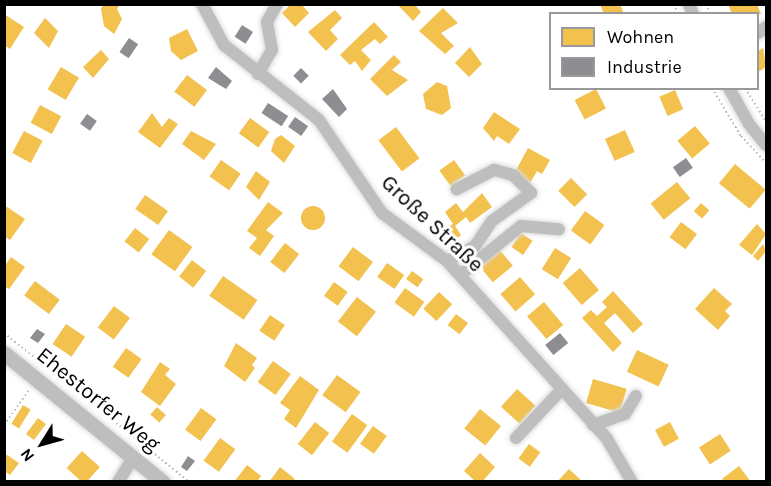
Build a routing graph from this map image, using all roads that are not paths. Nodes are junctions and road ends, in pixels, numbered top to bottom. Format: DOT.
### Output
graph roads {
  1 [pos="202,4"];
  2 [pos="277,4"];
  3 [pos="258,74"];
  4 [pos="730,90"];
  5 [pos="766,145"];
  6 [pos="457,189"];
  7 [pos="560,229"];
  8 [pos="447,261"];
  9 [pos="460,276"];
  10 [pos="4,353"];
  11 [pos="561,390"];
  12 [pos="636,396"];
  13 [pos="593,425"];
  14 [pos="516,438"];
  15 [pos="133,458"];
  16 [pos="118,482"];
  17 [pos="163,482"];
  18 [pos="632,482"];
  1 -- 3 [label="street, Große Straße"];
  2 -- 3 [label="street"];
  3 -- 8 [label="street, Große Straße"];
  4 -- 5 [label="street"];
  6 -- 8 [label="street"];
  7 -- 9 [label="street"];
  8 -- 9 [label="street, Große Straße"];
  9 -- 11 [label="street, Große Straße"];
  10 -- 15 [label="main road, Ehestorfer Weg"];
  11 -- 13 [label="street, Große Straße"];
  11 -- 14 [label="street"];
  12 -- 13 [label="street"];
  13 -- 18 [label="street, Große Straße"];
  15 -- 16 [label="street"];
  15 -- 17 [label="main road, Ehestorfer Weg"];
}
